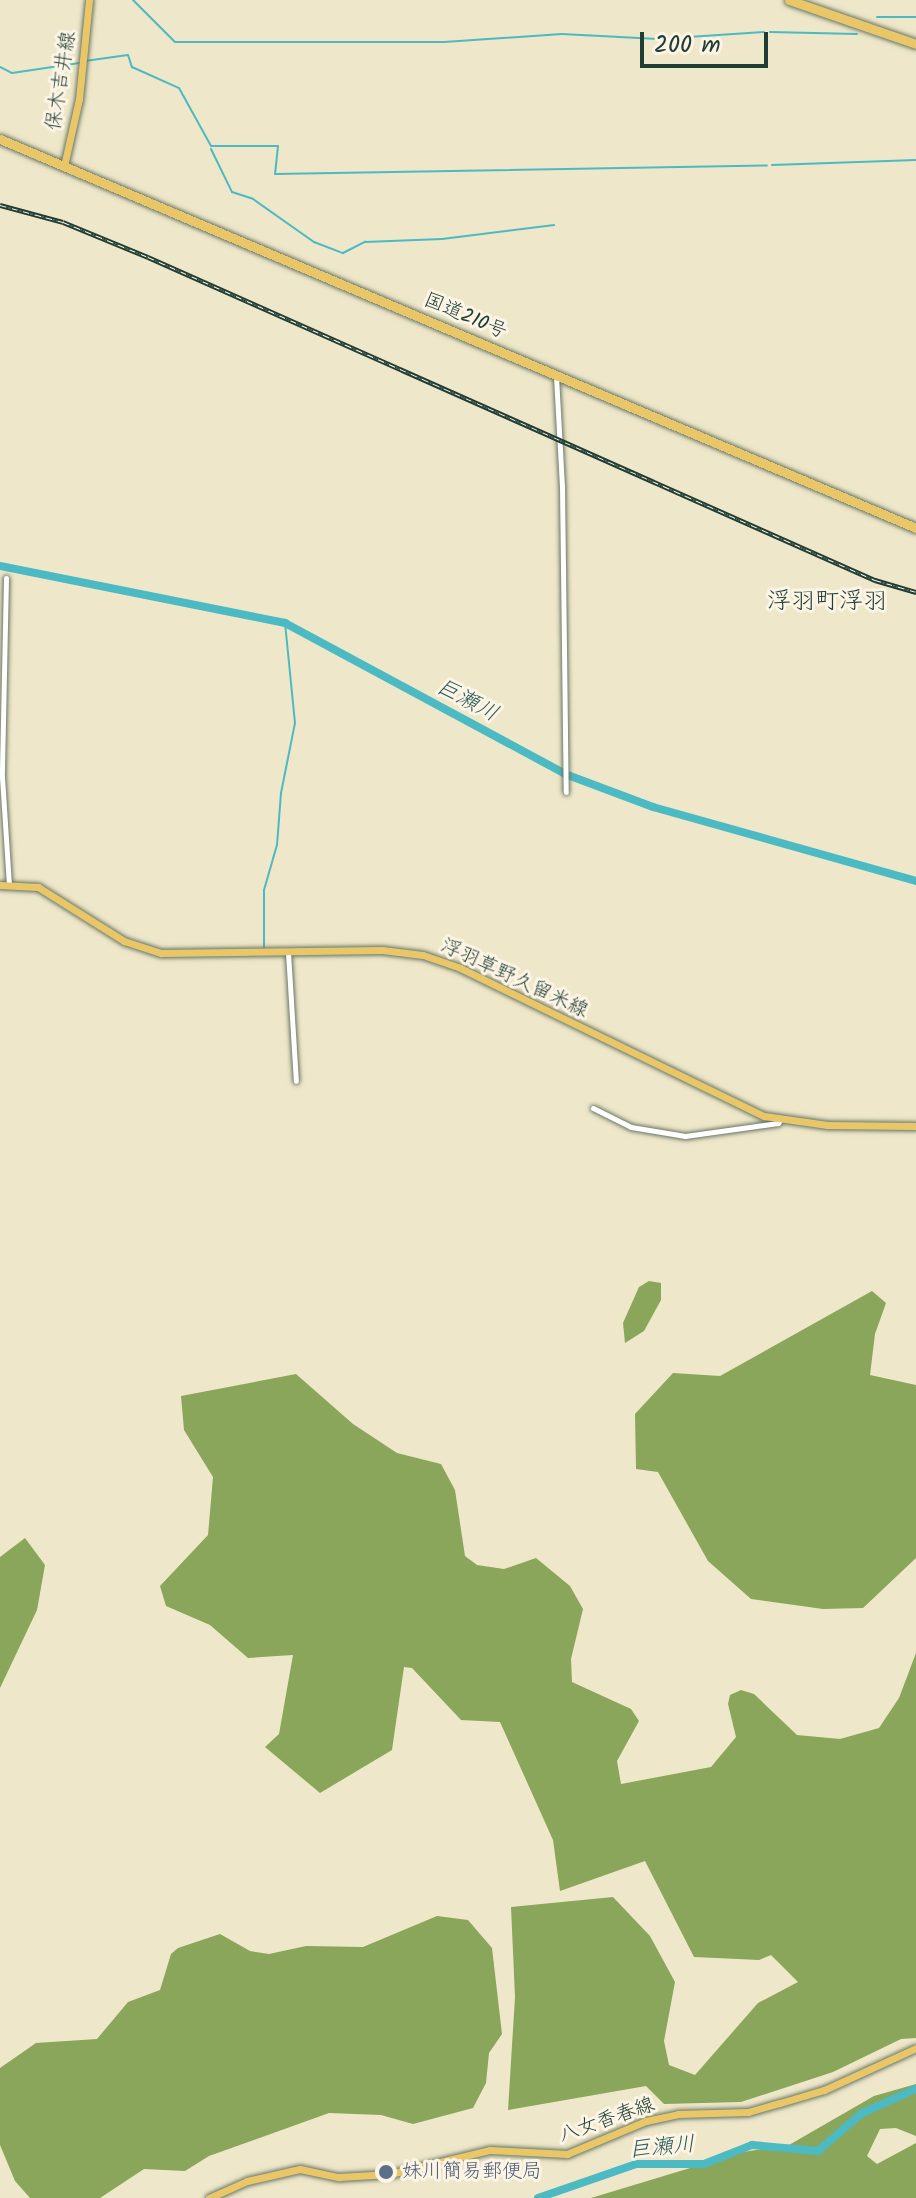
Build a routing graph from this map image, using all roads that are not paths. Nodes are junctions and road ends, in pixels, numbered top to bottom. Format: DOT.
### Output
graph roads {
  1 [pos="89,0"];
  2 [pos="789,0"];
  3 [pos="916,44"];
  4 [pos="0,139"];
  5 [pos="64,166"];
  6 [pos="555,375"];
  7 [pos="916,528"];
  8 [pos="6,578"];
  9 [pos="566,792"];
  10 [pos="4,884"];
  11 [pos="288,952"];
  12 [pos="296,1081"];
  13 [pos="593,1108"];
  14 [pos="781,1119"];
  15 [pos="916,1126"];
  16 [pos="916,2048"];
  17 [pos="209,2198"];
  1 -- 5 [label="main road, 保木吉井線"];
  2 -- 3 [label="highway"];
  4 -- 5 [label="highway, 国道210号"];
  5 -- 6 [label="highway, 国道210号"];
  6 -- 7 [label="highway, 国道210号"];
  6 -- 9 [label="street"];
  8 -- 10 [label="street"];
  10 -- 11 [label="main road, 浮羽草野久留米線"];
  11 -- 12 [label="street"];
  11 -- 14 [label="main road, 浮羽草野久留米線"];
  13 -- 14 [label="street"];
  14 -- 15 [label="main road, 浮羽草野久留米線"];
  16 -- 17 [label="main road, 八女香春線"];
}
